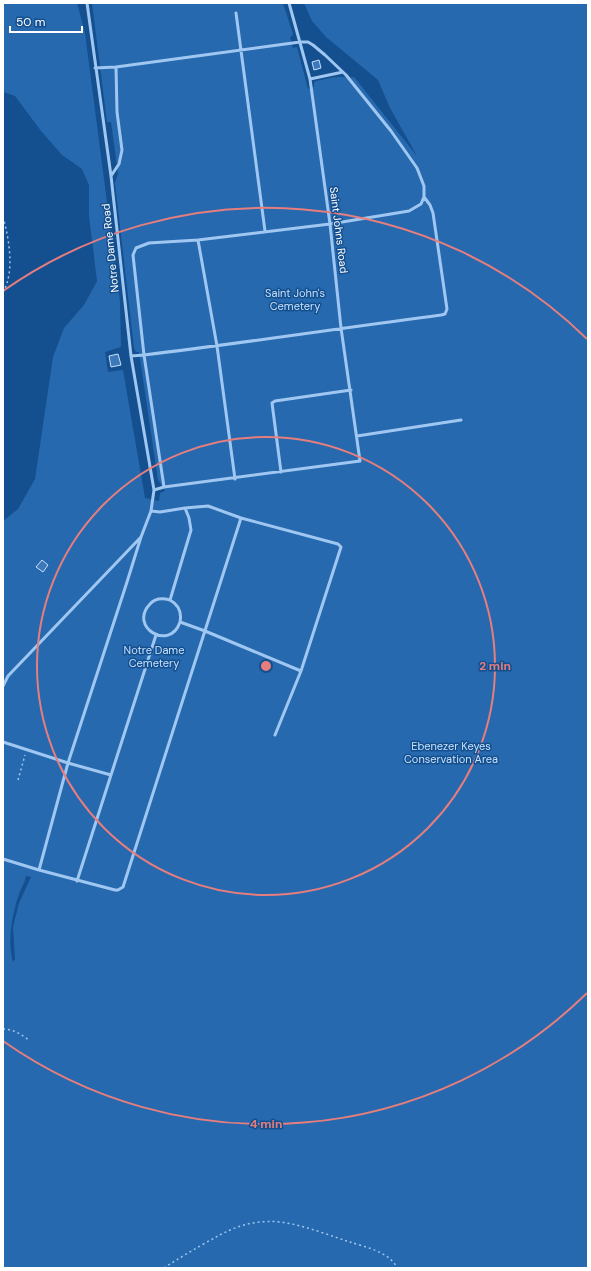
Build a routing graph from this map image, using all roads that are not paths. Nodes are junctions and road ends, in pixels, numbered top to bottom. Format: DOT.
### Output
graph roads {
  1 [pos="87,3"];
  2 [pos="289,3"];
  3 [pos="236,13"];
  4 [pos="300,42"];
  5 [pos="242,50"];
  6 [pos="116,67"];
  7 [pos="95,68"];
  8 [pos="343,72"];
  9 [pos="310,79"];
  10 [pos="111,176"];
  11 [pos="424,197"];
  12 [pos="330,224"];
  13 [pos="265,232"];
  14 [pos="198,240"];
  15 [pos="342,328"];
  16 [pos="217,346"];
  17 [pos="144,355"];
  18 [pos="131,356"];
  19 [pos="351,390"];
  20 [pos="461,420"];
  21 [pos="357,436"];
  22 [pos="280,472"];
  23 [pos="235,479"];
  24 [pos="164,487"];
  25 [pos="154,490"];
  26 [pos="185,508"];
  27 [pos="151,511"];
  28 [pos="241,518"];
  29 [pos="141,537"];
  30 [pos="170,600"];
  31 [pos="180,622"];
  32 [pos="205,631"];
  33 [pos="156,636"];
  34 [pos="301,671"];
  35 [pos="3,686"];
  36 [pos="275,735"];
  37 [pos="3,742"];
  38 [pos="68,762"];
  39 [pos="111,775"];
  40 [pos="3,859"];
  41 [pos="39,870"];
  42 [pos="76,881"];
  1 -- 7 [label="lane, Notre Dame Road"];
  2 -- 4 [label="lane, Saint Johns Road"];
  3 -- 5 [label="lane"];
  4 -- 5 [label="lane"];
  4 -- 8 [label="lane"];
  4 -- 9 [label="lane, Saint Johns Road"];
  5 -- 6 [label="lane"];
  5 -- 13 [label="lane"];
  6 -- 7 [label="lane"];
  6 -- 10 [label="lane"];
  7 -- 10 [label="lane, Notre Dame Road"];
  8 -- 9 [label="lane"];
  8 -- 11 [label="lane"];
  9 -- 12 [label="lane, Saint Johns Road"];
  10 -- 18 [label="lane, Notre Dame Road"];
  11 -- 12 [label="lane"];
  11 -- 15 [label="lane"];
  12 -- 13 [label="lane"];
  12 -- 15 [label="lane, Saint Johns Road"];
  13 -- 14 [label="lane"];
  14 -- 16 [label="lane"];
  14 -- 17 [label="lane"];
  15 -- 16 [label="lane"];
  15 -- 19 [label="lane, Saint Johns Road"];
  16 -- 17 [label="lane"];
  16 -- 23 [label="lane"];
  17 -- 18 [label="lane"];
  17 -- 24 [label="lane"];
  18 -- 25 [label="lane, Notre Dame Road"];
  19 -- 21 [label="lane, Saint Johns Road"];
  19 -- 22 [label="lane"];
  20 -- 21 [label="lane"];
  21 -- 22 [label="lane, Saint Johns Road"];
  22 -- 23 [label="lane"];
  23 -- 24 [label="lane"];
  24 -- 25 [label="lane"];
  25 -- 27 [label="lane, Notre Dame Road"];
  26 -- 27 [label="lane"];
  26 -- 28 [label="lane"];
  26 -- 30 [label="lane"];
  27 -- 29 [label="lane, Notre Dame Road"];
  28 -- 32 [label="lane"];
  28 -- 34 [label="lane"];
  29 -- 35 [label="lane"];
  29 -- 38 [label="lane, Notre Dame Road"];
  30 -- 31 [label="lane"];
  30 -- 33 [label="lane"];
  31 -- 32 [label="lane"];
  31 -- 33 [label="lane"];
  32 -- 34 [label="lane"];
  32 -- 42 [label="lane"];
  33 -- 39 [label="lane"];
  34 -- 36 [label="lane"];
  37 -- 38 [label="lane"];
  38 -- 39 [label="lane"];
  38 -- 41 [label="lane, Notre Dame Road"];
  39 -- 42 [label="lane"];
  40 -- 41 [label="lane"];
  41 -- 42 [label="lane"];
}
